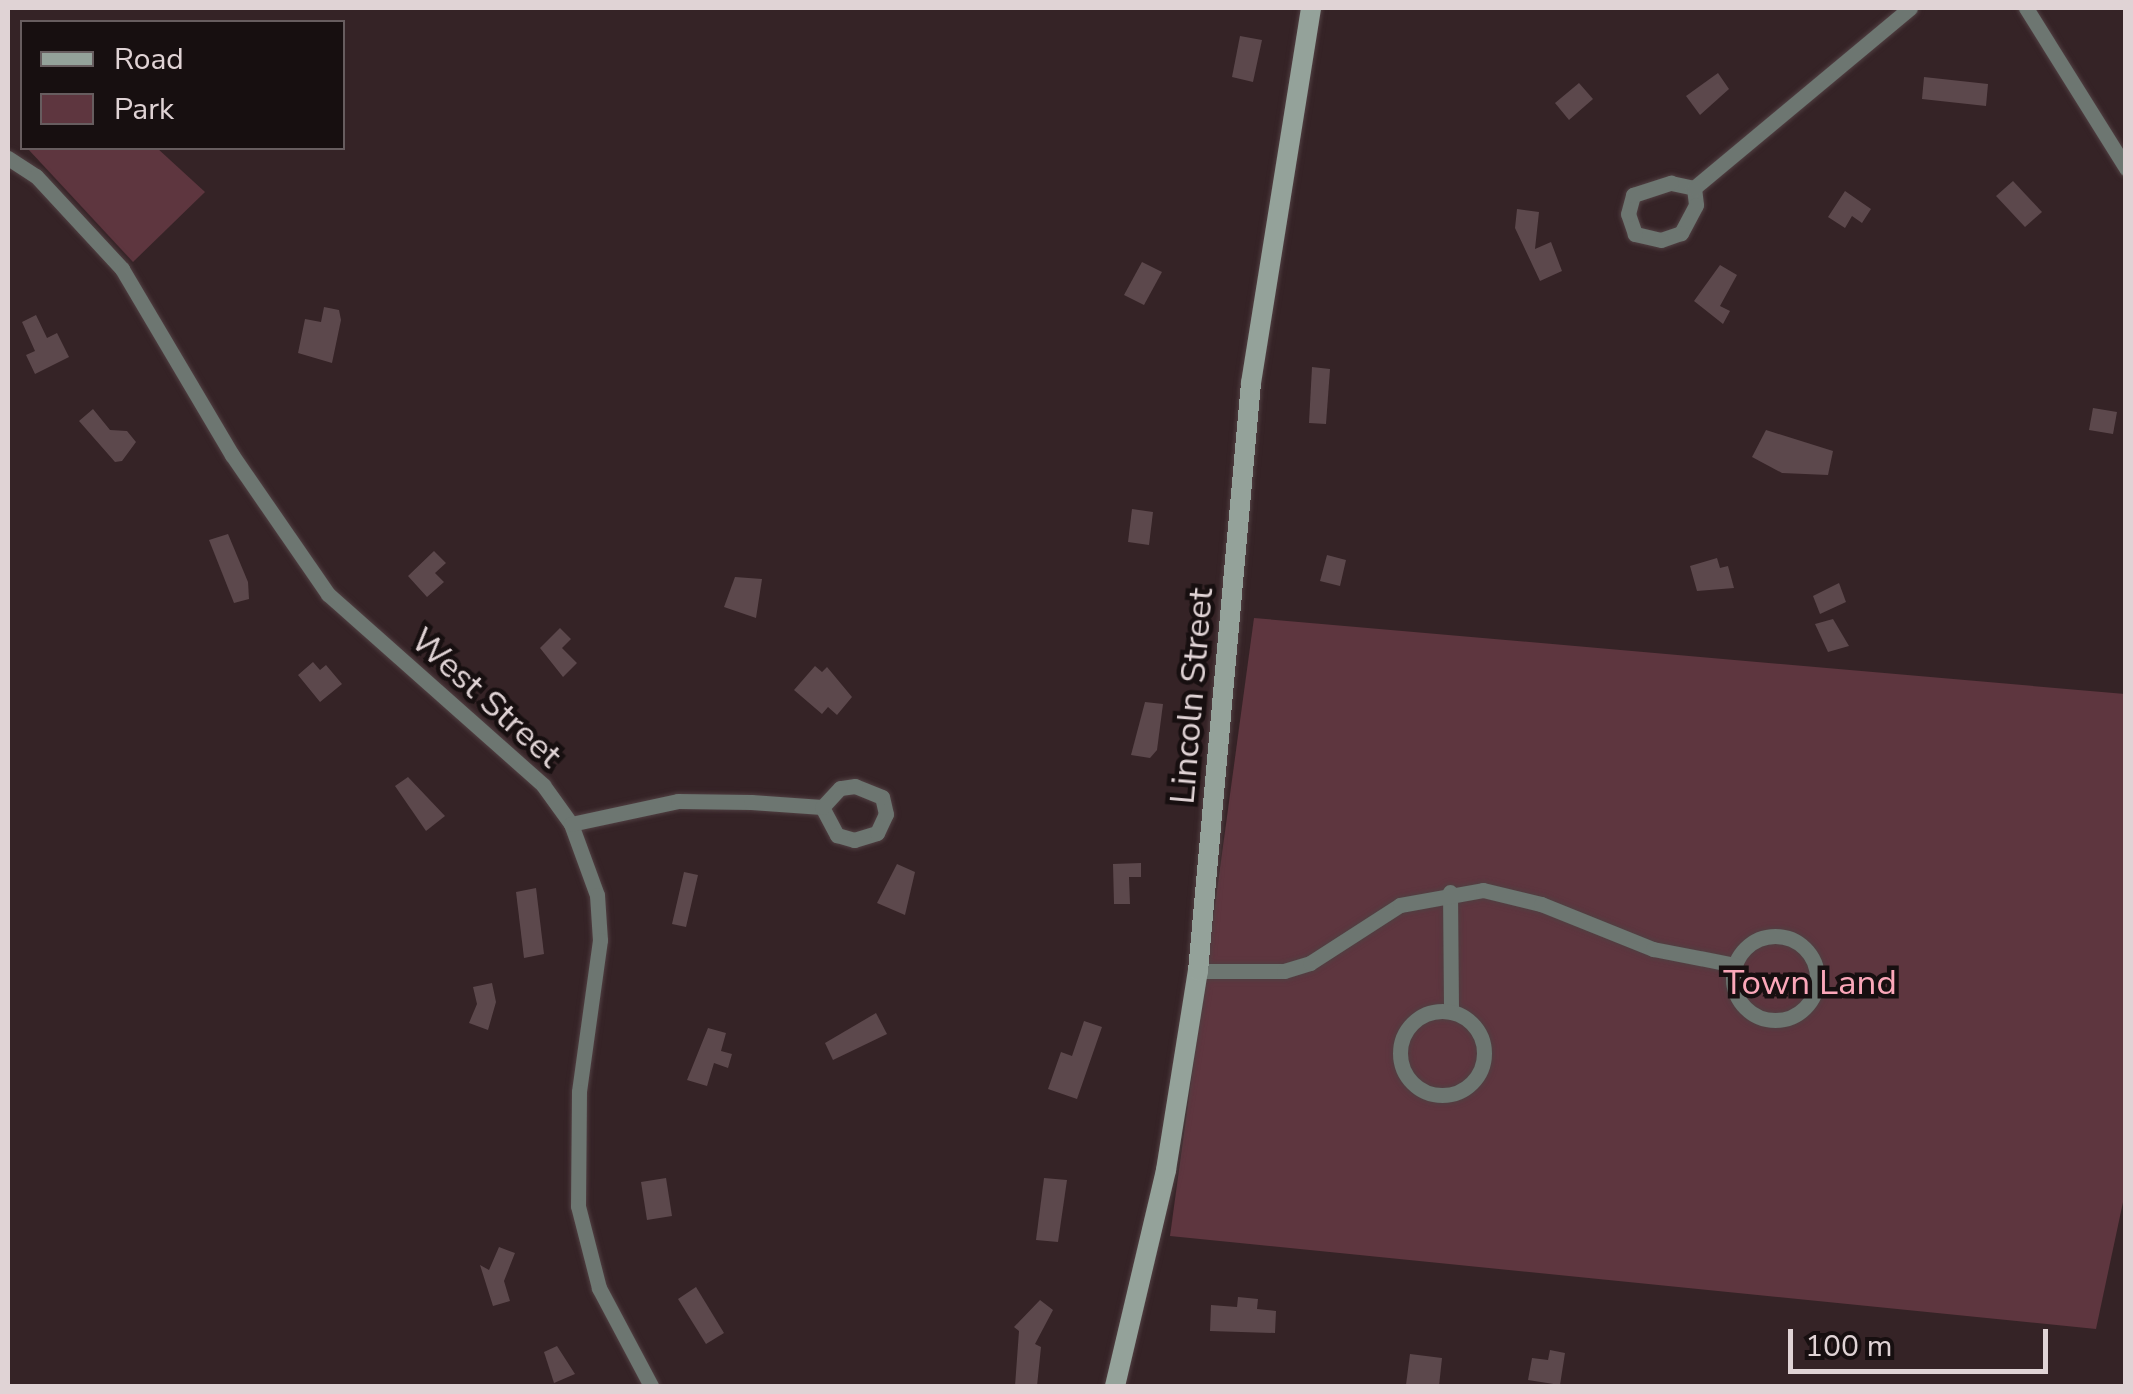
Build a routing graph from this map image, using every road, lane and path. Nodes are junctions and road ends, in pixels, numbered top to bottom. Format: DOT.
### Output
graph roads {
  1 [pos="1311,8"];
  2 [pos="1910,8"];
  3 [pos="2026,8"];
  4 [pos="8,158"];
  5 [pos="2126,168"];
  6 [pos="1694,188"];
  7 [pos="822,807"];
  8 [pos="572,824"];
  9 [pos="1450,892"];
  10 [pos="1735,965"];
  11 [pos="1198,971"];
  12 [pos="1450,1012"];
  13 [pos="651,1386"];
  14 [pos="1115,1386"];
  1 -- 11 [label="main road, Lincoln Street"];
  2 -- 6 [label="street"];
  3 -- 5 [label="street"];
  4 -- 8 [label="street, West Street"];
  6 -- 6 [label="street"];
  7 -- 8 [label="street"];
  8 -- 13 [label="street, West Street"];
  9 -- 10 [label="street"];
  9 -- 11 [label="street"];
  9 -- 12 [label="street"];
  10 -- 10 [label="street"];
  11 -- 14 [label="main road, Lincoln Street"];
  12 -- 12 [label="street"];
}
